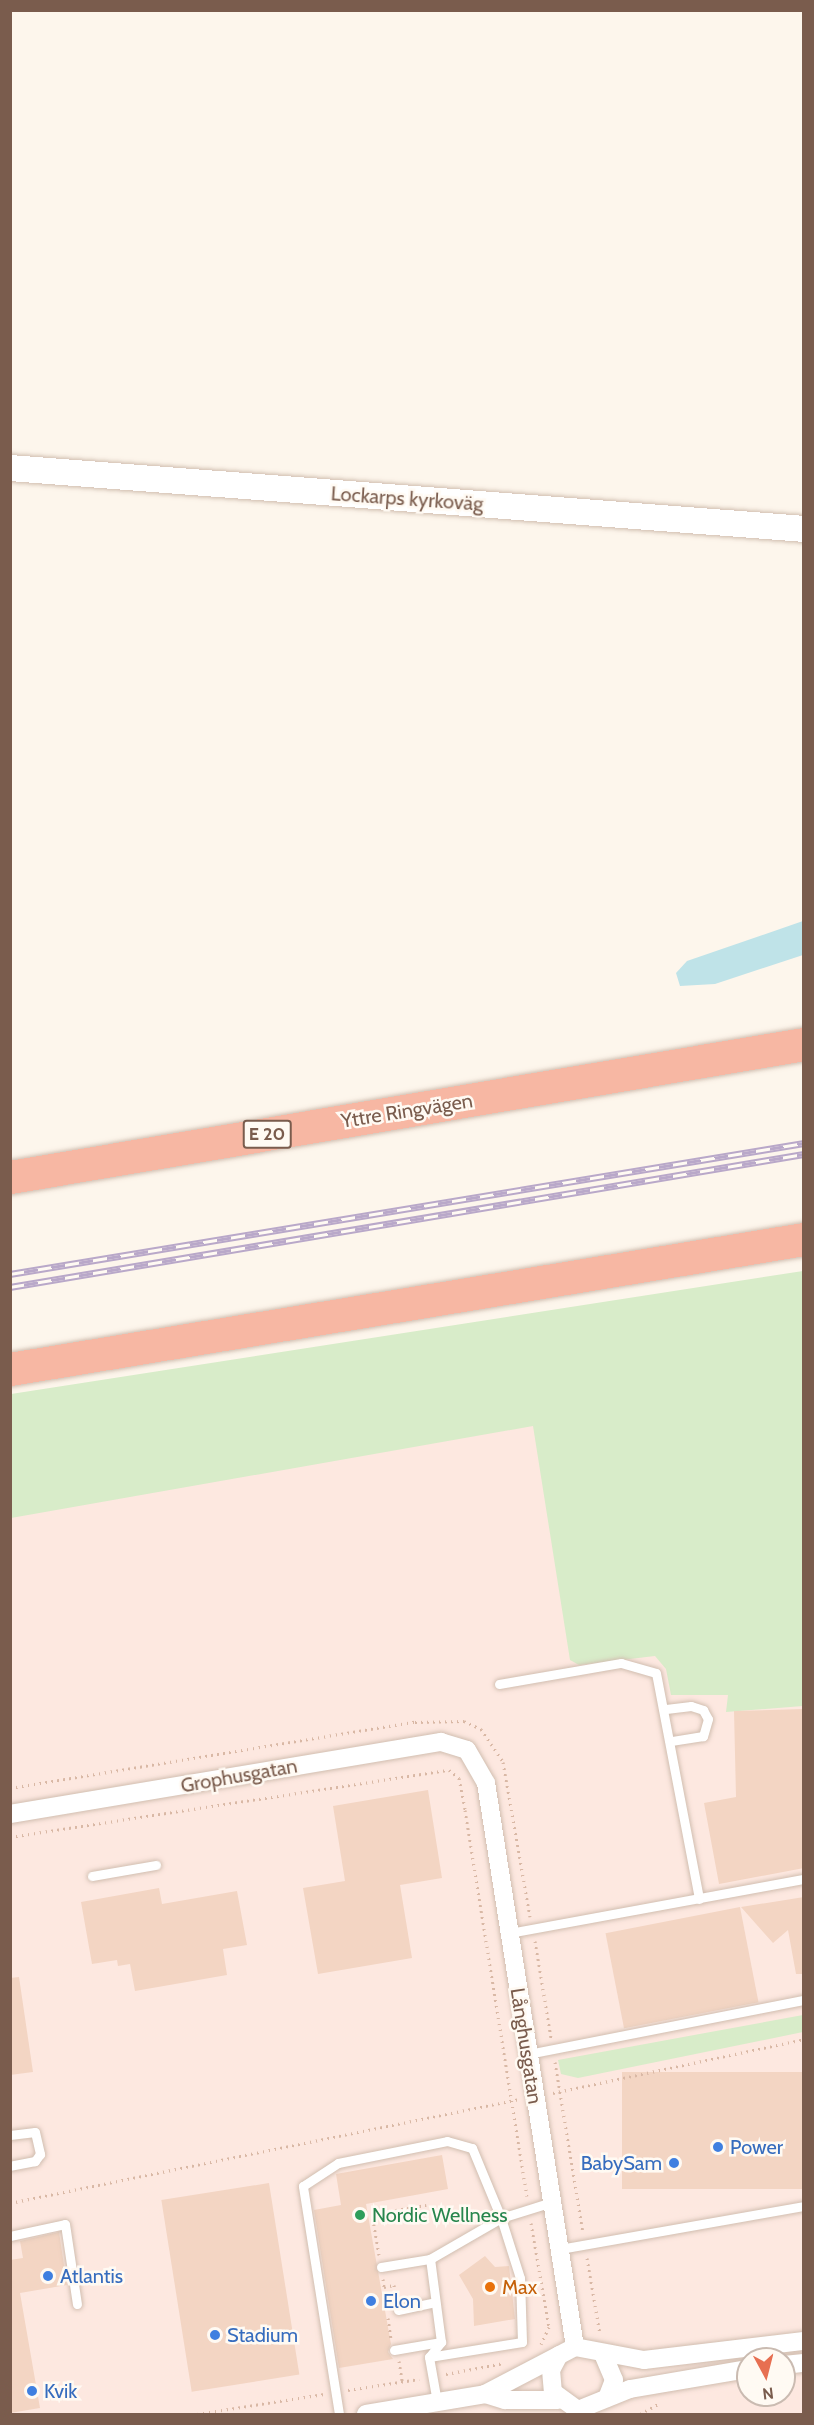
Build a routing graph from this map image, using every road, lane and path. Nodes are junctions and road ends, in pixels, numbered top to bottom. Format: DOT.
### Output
graph roads {
  1 [pos="10,468"];
  2 [pos="804,529"];
  3 [pos="804,1028"];
  4 [pos="804,1044"];
  5 [pos="524,1091"];
  6 [pos="10,1177"];
  7 [pos="804,1239"];
  8 [pos="804,1257"];
  9 [pos="384,1307"];
  10 [pos="10,1369"];
  11 [pos="499,1684"];
  12 [pos="666,1709"];
  13 [pos="672,1741"];
  14 [pos="467,1750"];
  15 [pos="10,1788"];
  16 [pos="10,1814"];
  17 [pos="10,1837"];
  18 [pos="156,1865"];
  19 [pos="92,1876"];
  20 [pos="804,1879"];
  21 [pos="699,1899"];
  22 [pos="533,1930"];
  23 [pos="508,1933"];
  24 [pos="804,2000"];
  25 [pos="804,2038"];
  26 [pos="553,2050"];
  27 [pos="528,2054"];
  28 [pos="560,2091"];
  29 [pos="534,2098"];
  30 [pos="512,2100"];
  31 [pos="10,2135"];
  32 [pos="10,2166"];
  33 [pos="10,2202"];
  34 [pos="552,2202"];
  35 [pos="528,2206"];
  36 [pos="804,2206"];
  37 [pos="501,2218"];
  38 [pos="10,2236"];
  39 [pos="585,2245"];
  40 [pos="560,2249"];
  41 [pos="430,2259"];
  42 [pos="381,2266"];
  43 [pos="435,2302"];
  44 [pos="77,2304"];
  45 [pos="398,2310"];
  46 [pos="804,2341"];
  47 [pos="441,2342"];
  48 [pos="567,2351"];
  49 [pos="534,2352"];
  50 [pos="397,2354"];
  51 [pos="603,2354"];
  52 [pos="429,2357"];
  53 [pos="510,2362"];
  54 [pos="736,2371"];
  55 [pos="432,2377"];
  56 [pos="402,2382"];
  57 [pos="336,2392"];
  58 [pos="485,2394"];
  59 [pos="437,2402"];
  60 [pos="606,2404"];
  61 [pos="563,2406"];
  62 [pos="197,2415"];
  63 [pos="339,2415"];
  64 [pos="366,2415"];
  1 -- 2 [label="street, Lockarps kyrkoväg"];
  3 -- 5 [label="highway"];
  4 -- 5 [label="highway, Yttre Ringvägen / E 20"];
  5 -- 6 [label="highway, Yttre Ringvägen / E 20"];
  7 -- 9 [label="highway"];
  8 -- 9 [label="highway"];
  9 -- 10 [label="highway"];
  11 -- 12 [label="lane"];
  12 -- 13 [label="lane"];
  12 -- 13 [label="lane"];
  13 -- 21 [label="lane"];
  14 -- 16 [label="street, Grophusgatan"];
  14 -- 23 [label="street, Långhusgatan"];
  15 -- 22 [label="path"];
  17 -- 30 [label="path"];
  18 -- 19 [label="lane"];
  20 -- 21 [label="lane"];
  21 -- 22 [label="lane"];
  22 -- 23 [label="lane"];
  22 -- 26 [label="path"];
  23 -- 27 [label="street, Långhusgatan"];
  24 -- 26 [label="lane"];
  25 -- 28 [label="path"];
  26 -- 27 [label="lane"];
  26 -- 28 [label="path"];
  27 -- 29 [label="street, Långhusgatan"];
  28 -- 29 [label="path"];
  28 -- 39 [label="path"];
  29 -- 30 [label="path"];
  29 -- 34 [label="street, Långhusgatan"];
  30 -- 33 [label="path"];
  30 -- 35 [label="path"];
  31 -- 32 [label="lane"];
  34 -- 35 [label="lane"];
  34 -- 40 [label="street, Långhusgatan"];
  35 -- 37 [label="lane"];
  35 -- 49 [label="path"];
  36 -- 39 [label="lane"];
  37 -- 41 [label="lane"];
  37 -- 52 [label="lane"];
  37 -- 57 [label="lane"];
  38 -- 44 [label="lane"];
  39 -- 40 [label="lane"];
  39 -- 51 [label="path"];
  40 -- 48 [label="street, Långhusgatan"];
  41 -- 42 [label="lane"];
  41 -- 43 [label="lane"];
  43 -- 45 [label="lane"];
  43 -- 47 [label="lane"];
  46 -- 51 [label="street"];
  47 -- 50 [label="lane"];
  47 -- 52 [label="lane"];
  48 -- 51 [label="street"];
  48 -- 58 [label="street"];
  48 -- 61 [label="street"];
  50 -- 56 [label="path"];
  51 -- 60 [label="street"];
  52 -- 55 [label="lane"];
  53 -- 55 [label="path"];
  54 -- 60 [label="street"];
  55 -- 56 [label="path"];
  55 -- 59 [label="lane"];
  56 -- 57 [label="path"];
  57 -- 62 [label="path"];
  57 -- 63 [label="lane"];
  58 -- 59 [label="street"];
  58 -- 61 [label="street"];
  59 -- 64 [label="street"];
  60 -- 61 [label="street"];
}
